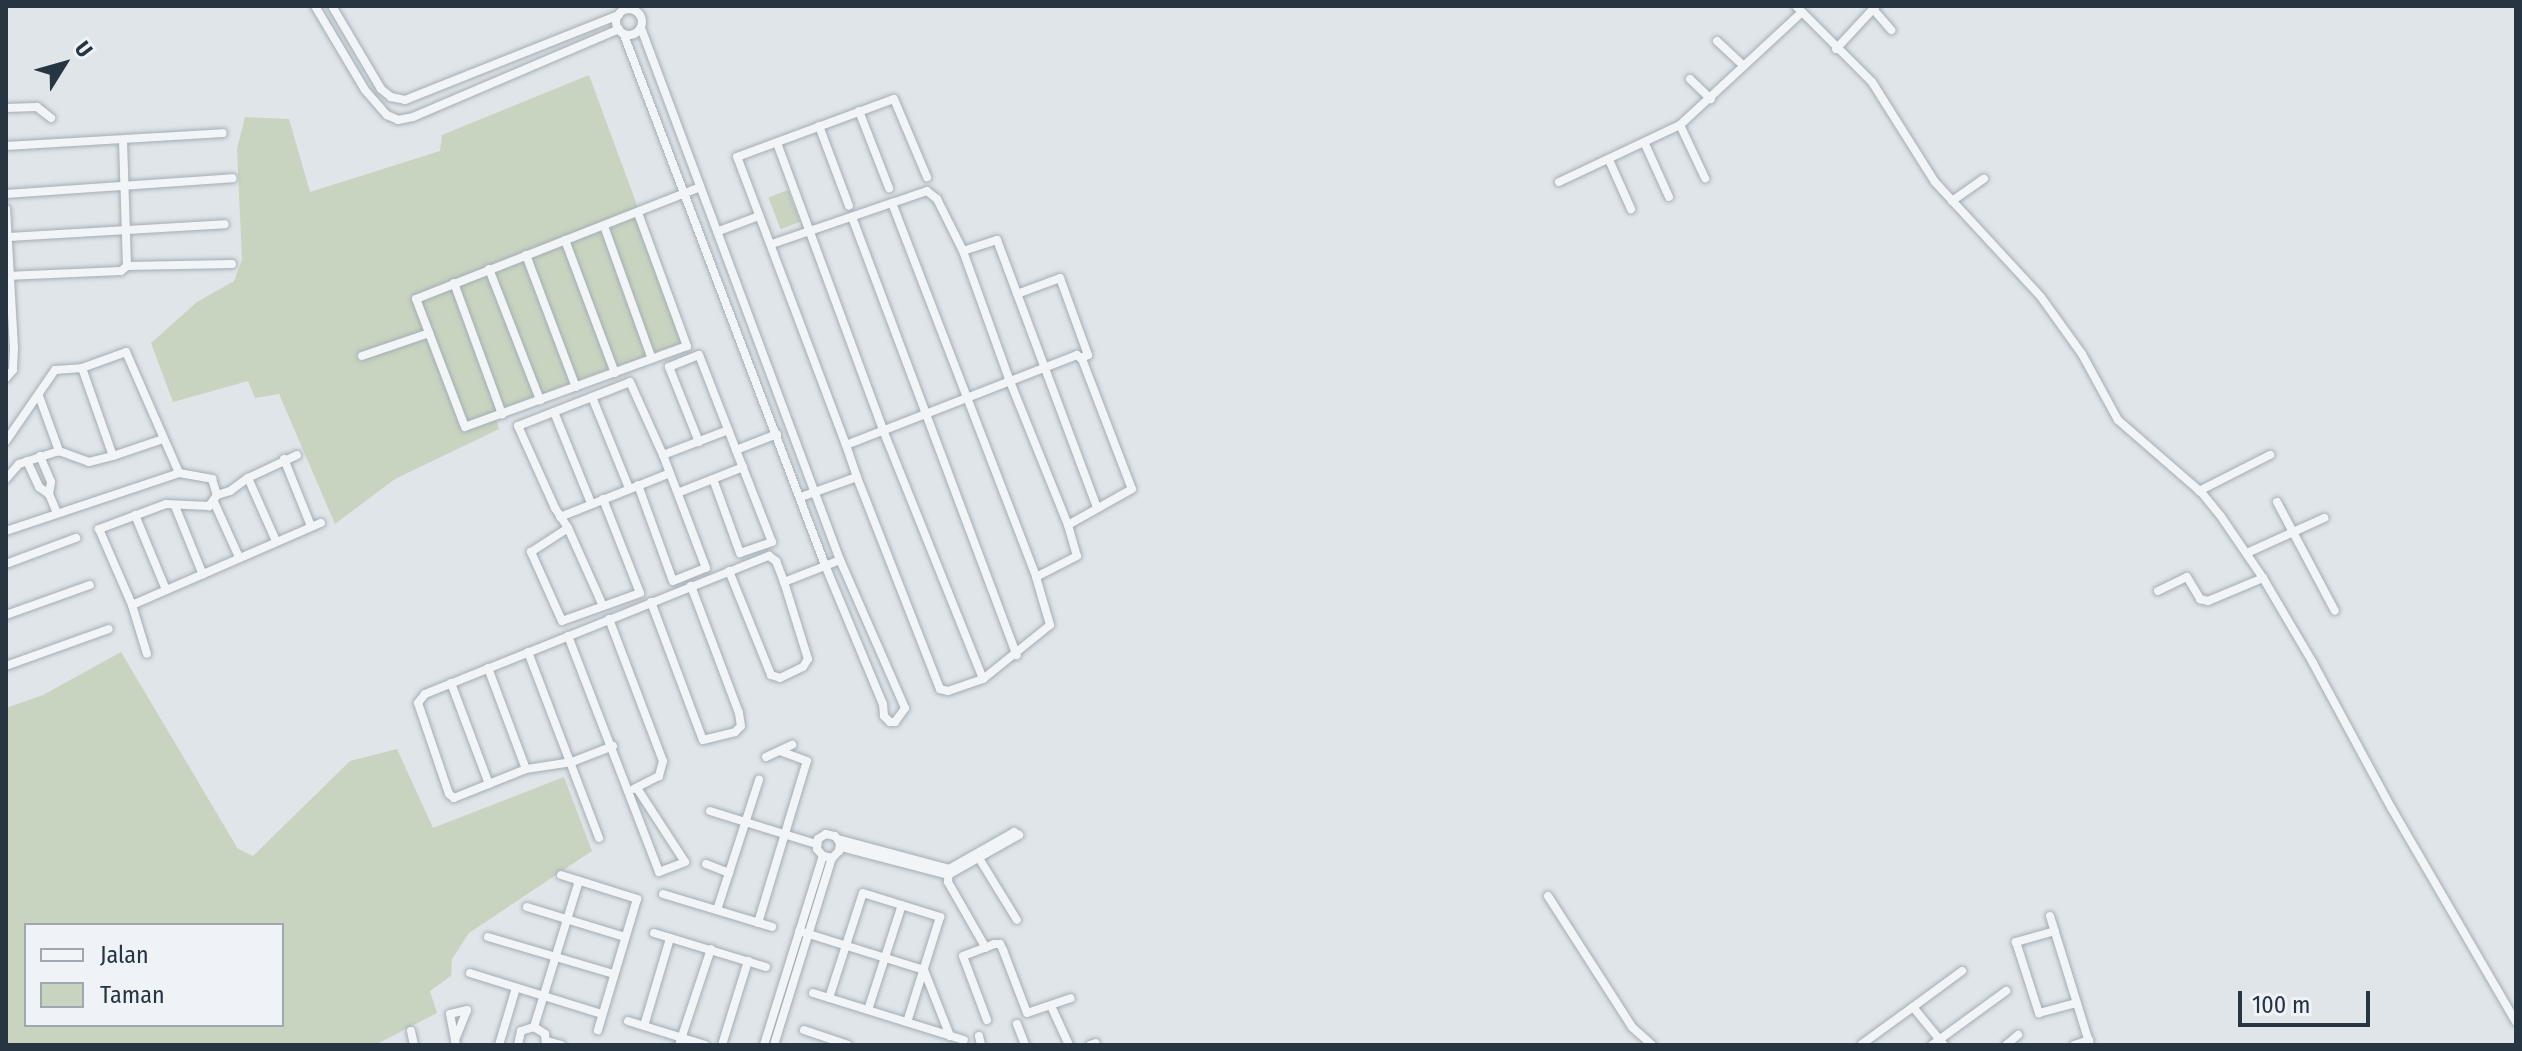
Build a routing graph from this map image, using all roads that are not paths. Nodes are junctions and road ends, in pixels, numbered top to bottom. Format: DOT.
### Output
graph roads {
  1 [pos="315,6"];
  2 [pos="332,6"];
  3 [pos="1874,8"];
  4 [pos="1799,9"];
  5 [pos="619,15"];
  6 [pos="641,28"];
  7 [pos="1891,30"];
  8 [pos="622,32"];
  9 [pos="1717,41"];
  10 [pos="1836,49"];
  11 [pos="1743,65"];
  12 [pos="1690,79"];
  13 [pos="1711,99"];
  14 [pos="6,108"];
  15 [pos="859,111"];
  16 [pos="51,118"];
  17 [pos="1680,125"];
  18 [pos="819,126"];
  19 [pos="223,133"];
  20 [pos="123,140"];
  21 [pos="777,143"];
  22 [pos="1645,144"];
  23 [pos="6,146"];
  24 [pos="1609,160"];
  25 [pos="927,177"];
  26 [pos="232,178"];
  27 [pos="1705,178"];
  28 [pos="1984,179"];
  29 [pos="1559,182"];
  30 [pos="123,186"];
  31 [pos="700,187"];
  32 [pos="889,188"];
  33 [pos="6,194"];
  34 [pos="685,195"];
  35 [pos="1669,197"];
  36 [pos="1952,201"];
  37 [pos="892,203"];
  38 [pos="849,206"];
  39 [pos="6,209"];
  40 [pos="1631,209"];
  41 [pos="638,213"];
  42 [pos="759,216"];
  43 [pos="852,217"];
  44 [pos="225,224"];
  45 [pos="604,226"];
  46 [pos="127,231"];
  47 [pos="809,232"];
  48 [pos="720,235"];
  49 [pos="9,237"];
  50 [pos="565,240"];
  51 [pos="772,244"];
  52 [pos="706,247"];
  53 [pos="963,251"];
  54 [pos="526,255"];
  55 [pos="232,264"];
  56 [pos="127,266"];
  57 [pos="489,269"];
  58 [pos="8,276"];
  59 [pos="454,283"];
  60 [pos="1017,294"];
  61 [pos="429,333"];
  62 [pos="362,356"];
  63 [pos="1081,358"];
  64 [pos="652,359"];
  65 [pos="1044,366"];
  66 [pos="82,368"];
  67 [pos="615,373"];
  68 [pos="6,378"];
  69 [pos="1009,379"];
  70 [pos="576,387"];
  71 [pos="39,396"];
  72 [pos="592,397"];
  73 [pos="964,398"];
  74 [pos="540,400"];
  75 [pos="554,412"];
  76 [pos="925,413"];
  77 [pos="502,414"];
  78 [pos="728,430"];
  79 [pos="883,430"];
  80 [pos="777,434"];
  81 [pos="163,439"];
  82 [pos="6,441"];
  83 [pos="699,442"];
  84 [pos="846,445"];
  85 [pos="736,450"];
  86 [pos="59,451"];
  87 [pos="297,455"];
  88 [pos="663,455"];
  89 [pos="2270,455"];
  90 [pos="40,456"];
  91 [pos="113,456"];
  92 [pos="284,459"];
  93 [pos="27,461"];
  94 [pos="743,467"];
  95 [pos="179,473"];
  96 [pos="670,473"];
  97 [pos="6,477"];
  98 [pos="857,477"];
  99 [pos="248,478"];
  100 [pos="713,479"];
  101 [pos="634,486"];
  102 [pos="816,491"];
  103 [pos="2199,491"];
  104 [pos="680,492"];
  105 [pos="49,494"];
  106 [pos="801,497"];
  107 [pos="215,498"];
  108 [pos="603,499"];
  109 [pos="2277,502"];
  110 [pos="591,503"];
  111 [pos="175,506"];
  112 [pos="1097,508"];
  113 [pos="57,513"];
  114 [pos="135,515"];
  115 [pos="560,517"];
  116 [pos="2324,518"];
  117 [pos="321,523"];
  118 [pos="1068,525"];
  119 [pos="311,526"];
  120 [pos="568,528"];
  121 [pos="6,531"];
  122 [pos="2292,533"];
  123 [pos="76,538"];
  124 [pos="276,541"];
  125 [pos="2247,553"];
  126 [pos="239,557"];
  127 [pos="840,560"];
  128 [pos="6,564"];
  129 [pos="825,565"];
  130 [pos="729,571"];
  131 [pos="203,575"];
  132 [pos="1036,577"];
  133 [pos="2263,578"];
  134 [pos="784,582"];
  135 [pos="90,585"];
  136 [pos="691,586"];
  137 [pos="166,590"];
  138 [pos="2158,591"];
  139 [pos="651,602"];
  140 [pos="132,605"];
  141 [pos="603,606"];
  142 [pos="2335,611"];
  143 [pos="6,615"];
  144 [pos="609,619"];
  145 [pos="109,629"];
  146 [pos="568,636"];
  147 [pos="528,652"];
  148 [pos="147,654"];
  149 [pos="1017,655"];
  150 [pos="6,666"];
  151 [pos="488,668"];
  152 [pos="983,679"];
  153 [pos="451,683"];
  154 [pos="792,745"];
  155 [pos="613,746"];
  156 [pos="780,751"];
  157 [pos="766,757"];
  158 [pos="572,762"];
  159 [pos="526,769"];
  160 [pos="759,780"];
  161 [pos="489,784"];
  162 [pos="637,788"];
  163 [pos="627,792"];
  164 [pos="710,811"];
  165 [pos="745,822"];
  166 [pos="785,834"];
  167 [pos="599,838"];
  168 [pos="840,843"];
  169 [pos="816,844"];
  170 [pos="827,857"];
  171 [pos="706,864"];
  172 [pos="949,872"];
  173 [pos="729,873"];
  174 [pos="561,875"];
  175 [pos="579,881"];
  176 [pos="663,894"];
  177 [pos="1548,896"];
  178 [pos="902,905"];
  179 [pos="527,907"];
  180 [pos="717,910"];
  181 [pos="2050,916"];
  182 [pos="567,919"];
  183 [pos="1017,920"];
  184 [pos="758,923"];
  185 [pos="772,927"];
  186 [pos="2055,931"];
  187 [pos="804,932"];
  188 [pos="654,933"];
  189 [pos="488,937"];
  190 [pos="625,937"];
  191 [pos="670,938"];
  192 [pos="846,945"];
  193 [pos="986,948"];
  194 [pos="711,949"];
  195 [pos="556,957"];
  196 [pos="884,957"];
  197 [pos="748,961"];
  198 [pos="766,967"];
  199 [pos="924,970"];
  200 [pos="1962,971"];
  201 [pos="470,973"];
  202 [pos="614,974"];
  203 [pos="516,988"];
  204 [pos="2006,991"];
  205 [pos="813,993"];
  206 [pos="543,997"];
  207 [pos="829,998"];
  208 [pos="1071,998"];
  209 [pos="2077,1003"];
  210 [pos="1051,1006"];
  211 [pos="1913,1007"];
  212 [pos="868,1010"];
  213 [pos="602,1014"];
  214 [pos="987,1020"];
  215 [pos="628,1021"];
  216 [pos="907,1022"];
  217 [pos="2516,1022"];
  218 [pos="1017,1024"];
  219 [pos="644,1026"];
  220 [pos="534,1027"];
  221 [pos="598,1030"];
  222 [pos="804,1030"];
  223 [pos="411,1031"];
  224 [pos="2018,1035"];
  225 [pos="950,1036"];
  226 [pos="820,1040"];
  227 [pos="964,1040"];
  228 [pos="681,1041"];
  229 [pos="547,1043"];
  230 [pos="1938,1043"];
  231 [pos="2089,1043"];
  232 [pos="1862,1044"];
  233 [pos="414,1045"];
  234 [pos="499,1045"];
  235 [pos="518,1045"];
  236 [pos="561,1045"];
  237 [pos="705,1045"];
  238 [pos="722,1045"];
  239 [pos="764,1045"];
  240 [pos="774,1045"];
  241 [pos="848,1045"];
  242 [pos="1025,1045"];
  243 [pos="1069,1045"];
  244 [pos="1652,1045"];
  245 [pos="2006,1045"];
  246 [pos="2074,1045"];
  1 -- 8 [label="street"];
  2 -- 5 [label="street"];
  3 -- 7 [label="street"];
  3 -- 10 [label="street"];
  4 -- 10 [label="street"];
  4 -- 11 [label="street"];
  5 -- 6 [label="street"];
  5 -- 8 [label="street"];
  6 -- 8 [label="street"];
  6 -- 31 [label="street"];
  8 -- 34 [label="street"];
  9 -- 11 [label="street"];
  10 -- 36 [label="street"];
  11 -- 13 [label="street"];
  12 -- 13 [label="street"];
  13 -- 17 [label="street"];
  14 -- 16 [label="street"];
  15 -- 18 [label="street"];
  15 -- 25 [label="street"];
  15 -- 32 [label="street"];
  17 -- 22 [label="street"];
  17 -- 27 [label="street"];
  18 -- 21 [label="street"];
  18 -- 38 [label="street"];
  19 -- 20 [label="street"];
  20 -- 23 [label="street"];
  20 -- 30 [label="street"];
  21 -- 42 [label="street"];
  21 -- 47 [label="street"];
  22 -- 24 [label="street"];
  22 -- 35 [label="street"];
  24 -- 29 [label="street"];
  24 -- 40 [label="street"];
  26 -- 30 [label="street"];
  28 -- 36 [label="street"];
  30 -- 33 [label="street"];
  30 -- 46 [label="street"];
  31 -- 34 [label="street"];
  31 -- 48 [label="street"];
  34 -- 41 [label="street"];
  34 -- 52 [label="street"];
  36 -- 103 [label="street"];
  37 -- 43 [label="street"];
  37 -- 53 [label="street"];
  37 -- 73 [label="street"];
  39 -- 49 [label="street"];
  41 -- 45 [label="street"];
  41 -- 64 [label="street"];
  42 -- 48 [label="street"];
  42 -- 51 [label="street"];
  43 -- 47 [label="street"];
  43 -- 76 [label="street"];
  44 -- 46 [label="street"];
  45 -- 50 [label="street"];
  45 -- 64 [label="street"];
  46 -- 49 [label="street"];
  46 -- 56 [label="street"];
  47 -- 51 [label="street"];
  47 -- 79 [label="street"];
  48 -- 52 [label="street"];
  48 -- 102 [label="street"];
  49 -- 58 [label="street"];
  50 -- 54 [label="street"];
  50 -- 67 [label="street"];
  51 -- 84 [label="street"];
  52 -- 80 [label="street"];
  53 -- 60 [label="street"];
  53 -- 69 [label="street"];
  54 -- 57 [label="street"];
  54 -- 70 [label="street"];
  55 -- 56 [label="street"];
  56 -- 58 [label="street"];
  57 -- 59 [label="street"];
  57 -- 74 [label="street"];
  58 -- 68 [label="street"];
  59 -- 61 [label="street"];
  59 -- 77 [label="street"];
  60 -- 63 [label="street"];
  60 -- 65 [label="street"];
  61 -- 62 [label="street"];
  61 -- 77 [label="street"];
  63 -- 65 [label="street"];
  63 -- 112 [label="street"];
  64 -- 67 [label="street"];
  65 -- 69 [label="street"];
  65 -- 112 [label="street"];
  66 -- 71 [label="street"];
  66 -- 81 [label="street"];
  66 -- 91 [label="street"];
  67 -- 70 [label="street"];
  69 -- 73 [label="street"];
  69 -- 118 [label="street"];
  70 -- 74 [label="street"];
  71 -- 82 [label="street"];
  71 -- 86 [label="street"];
  72 -- 75 [label="street"];
  72 -- 88 [label="street"];
  72 -- 101 [label="street"];
  73 -- 76 [label="street"];
  73 -- 132 [label="street"];
  74 -- 77 [label="street"];
  75 -- 110 [label="street"];
  75 -- 115 [label="street"];
  76 -- 79 [label="street"];
  76 -- 149 [label="street"];
  78 -- 83 [label="street"];
  78 -- 83 [label="street"];
  78 -- 85 [label="street"];
  79 -- 84 [label="street"];
  79 -- 152 [label="street"];
  80 -- 85 [label="street"];
  80 -- 106 [label="street"];
  81 -- 91 [label="street"];
  81 -- 95 [label="street"];
  83 -- 88 [label="street"];
  84 -- 98 [label="street"];
  85 -- 94 [label="street"];
  86 -- 90 [label="street"];
  86 -- 91 [label="street"];
  87 -- 92 [label="street"];
  88 -- 96 [label="street"];
  89 -- 103 [label="street"];
  90 -- 93 [label="street"];
  90 -- 105 [label="street"];
  92 -- 99 [label="street"];
  92 -- 119 [label="street"];
  93 -- 97 [label="street"];
  93 -- 105 [label="street"];
  94 -- 100 [label="street"];
  94 -- 100 [label="street"];
  95 -- 107 [label="street"];
  95 -- 113 [label="street"];
  96 -- 101 [label="street"];
  96 -- 104 [label="street"];
  98 -- 102 [label="street"];
  98 -- 152 [label="street"];
  99 -- 107 [label="street"];
  99 -- 124 [label="street"];
  100 -- 104 [label="street"];
  101 -- 104 [label="street"];
  101 -- 108 [label="street"];
  102 -- 106 [label="street"];
  102 -- 127 [label="street"];
  103 -- 125 [label="street"];
  105 -- 113 [label="street"];
  106 -- 129 [label="street"];
  107 -- 111 [label="street"];
  107 -- 126 [label="street"];
  108 -- 110 [label="street"];
  108 -- 141 [label="street"];
  109 -- 122 [label="street"];
  110 -- 115 [label="street"];
  111 -- 114 [label="street"];
  111 -- 131 [label="street"];
  112 -- 118 [label="street"];
  113 -- 121 [label="street"];
  114 -- 137 [label="street"];
  114 -- 140 [label="street"];
  115 -- 120 [label="street"];
  116 -- 122 [label="street"];
  117 -- 119 [label="street"];
  118 -- 132 [label="street"];
  119 -- 124 [label="street"];
  120 -- 141 [label="street"];
  120 -- 141 [label="street"];
  122 -- 125 [label="street"];
  122 -- 142 [label="street"];
  123 -- 128 [label="street"];
  124 -- 126 [label="street"];
  125 -- 133 [label="street"];
  126 -- 131 [label="street"];
  127 -- 129 [label="street"];
  127 -- 129 [label="street"];
  129 -- 134 [label="street"];
  130 -- 134 [label="street"];
  130 -- 134 [label="street"];
  130 -- 136 [label="street"];
  131 -- 137 [label="street"];
  132 -- 149 [label="street"];
  133 -- 138 [label="street"];
  133 -- 217 [label="street"];
  135 -- 143 [label="street"];
  136 -- 139 [label="street"];
  136 -- 139 [label="street"];
  137 -- 140 [label="street"];
  139 -- 144 [label="street"];
  140 -- 148 [label="street"];
  144 -- 146 [label="street"];
  144 -- 162 [label="street"];
  145 -- 150 [label="street"];
  146 -- 147 [label="street"];
  146 -- 155 [label="street"];
  147 -- 151 [label="street"];
  147 -- 158 [label="street"];
  149 -- 152 [label="street"];
  151 -- 153 [label="street"];
  151 -- 159 [label="street"];
  153 -- 161 [label="street"];
  153 -- 161 [label="street"];
  154 -- 156 [label="street"];
  155 -- 158 [label="street"];
  155 -- 163 [label="street"];
  156 -- 157 [label="street"];
  156 -- 166 [label="street"];
  158 -- 159 [label="street"];
  158 -- 167 [label="street"];
  159 -- 161 [label="street"];
  160 -- 165 [label="street"];
  162 -- 163 [label="street"];
  162 -- 163 [label="street"];
  164 -- 165 [label="street"];
  165 -- 166 [label="street"];
  165 -- 173 [label="street"];
  166 -- 169 [label="street"];
  166 -- 184 [label="street"];
  168 -- 169 [label="street"];
  168 -- 170 [label="street"];
  168 -- 172 [label="street"];
  169 -- 170 [label="street"];
  170 -- 187 [label="street"];
  171 -- 173 [label="street"];
  172 -- 183 [label="street"];
  172 -- 193 [label="street"];
  173 -- 180 [label="street"];
  174 -- 175 [label="street"];
  175 -- 182 [label="street"];
  175 -- 190 [label="street"];
  176 -- 180 [label="street"];
  177 -- 244 [label="street"];
  178 -- 192 [label="street"];
  178 -- 196 [label="street"];
  178 -- 199 [label="street"];
  179 -- 182 [label="street"];
  180 -- 184 [label="street"];
  181 -- 186 [label="street"];
  182 -- 190 [label="street"];
  182 -- 195 [label="street"];
  184 -- 185 [label="street"];
  186 -- 209 [label="street"];
  186 -- 209 [label="street"];
  187 -- 192 [label="street"];
  187 -- 239 [label="street"];
  187 -- 240 [label="street"];
  188 -- 191 [label="street"];
  189 -- 195 [label="street"];
  190 -- 202 [label="street"];
  191 -- 194 [label="street"];
  191 -- 219 [label="street"];
  192 -- 196 [label="street"];
  192 -- 207 [label="street"];
  193 -- 210 [label="street"];
  193 -- 214 [label="street"];
  194 -- 197 [label="street"];
  194 -- 228 [label="street"];
  195 -- 202 [label="street"];
  195 -- 206 [label="street"];
  196 -- 199 [label="street"];
  196 -- 212 [label="street"];
  197 -- 198 [label="street"];
  197 -- 238 [label="street"];
  199 -- 216 [label="street"];
  199 -- 225 [label="street"];
  200 -- 211 [label="street"];
  201 -- 203 [label="street"];
  202 -- 213 [label="street"];
  203 -- 206 [label="street"];
  203 -- 234 [label="street"];
  204 -- 230 [label="street"];
  205 -- 207 [label="street"];
  206 -- 213 [label="street"];
  206 -- 220 [label="street"];
  207 -- 212 [label="street"];
  208 -- 210 [label="street"];
  209 -- 231 [label="street"];
  210 -- 243 [label="street"];
  211 -- 230 [label="street"];
  211 -- 232 [label="street"];
  212 -- 216 [label="street"];
  213 -- 221 [label="street"];
  215 -- 219 [label="street"];
  216 -- 225 [label="street"];
  218 -- 242 [label="street"];
  219 -- 228 [label="street"];
  220 -- 229 [label="street"];
  220 -- 235 [label="street"];
  222 -- 226 [label="street"];
  223 -- 233 [label="street"];
  224 -- 245 [label="street"];
  225 -- 227 [label="street"];
  226 -- 241 [label="street"];
  228 -- 237 [label="street"];
  229 -- 236 [label="street"];
  231 -- 246 [label="street"];
}
